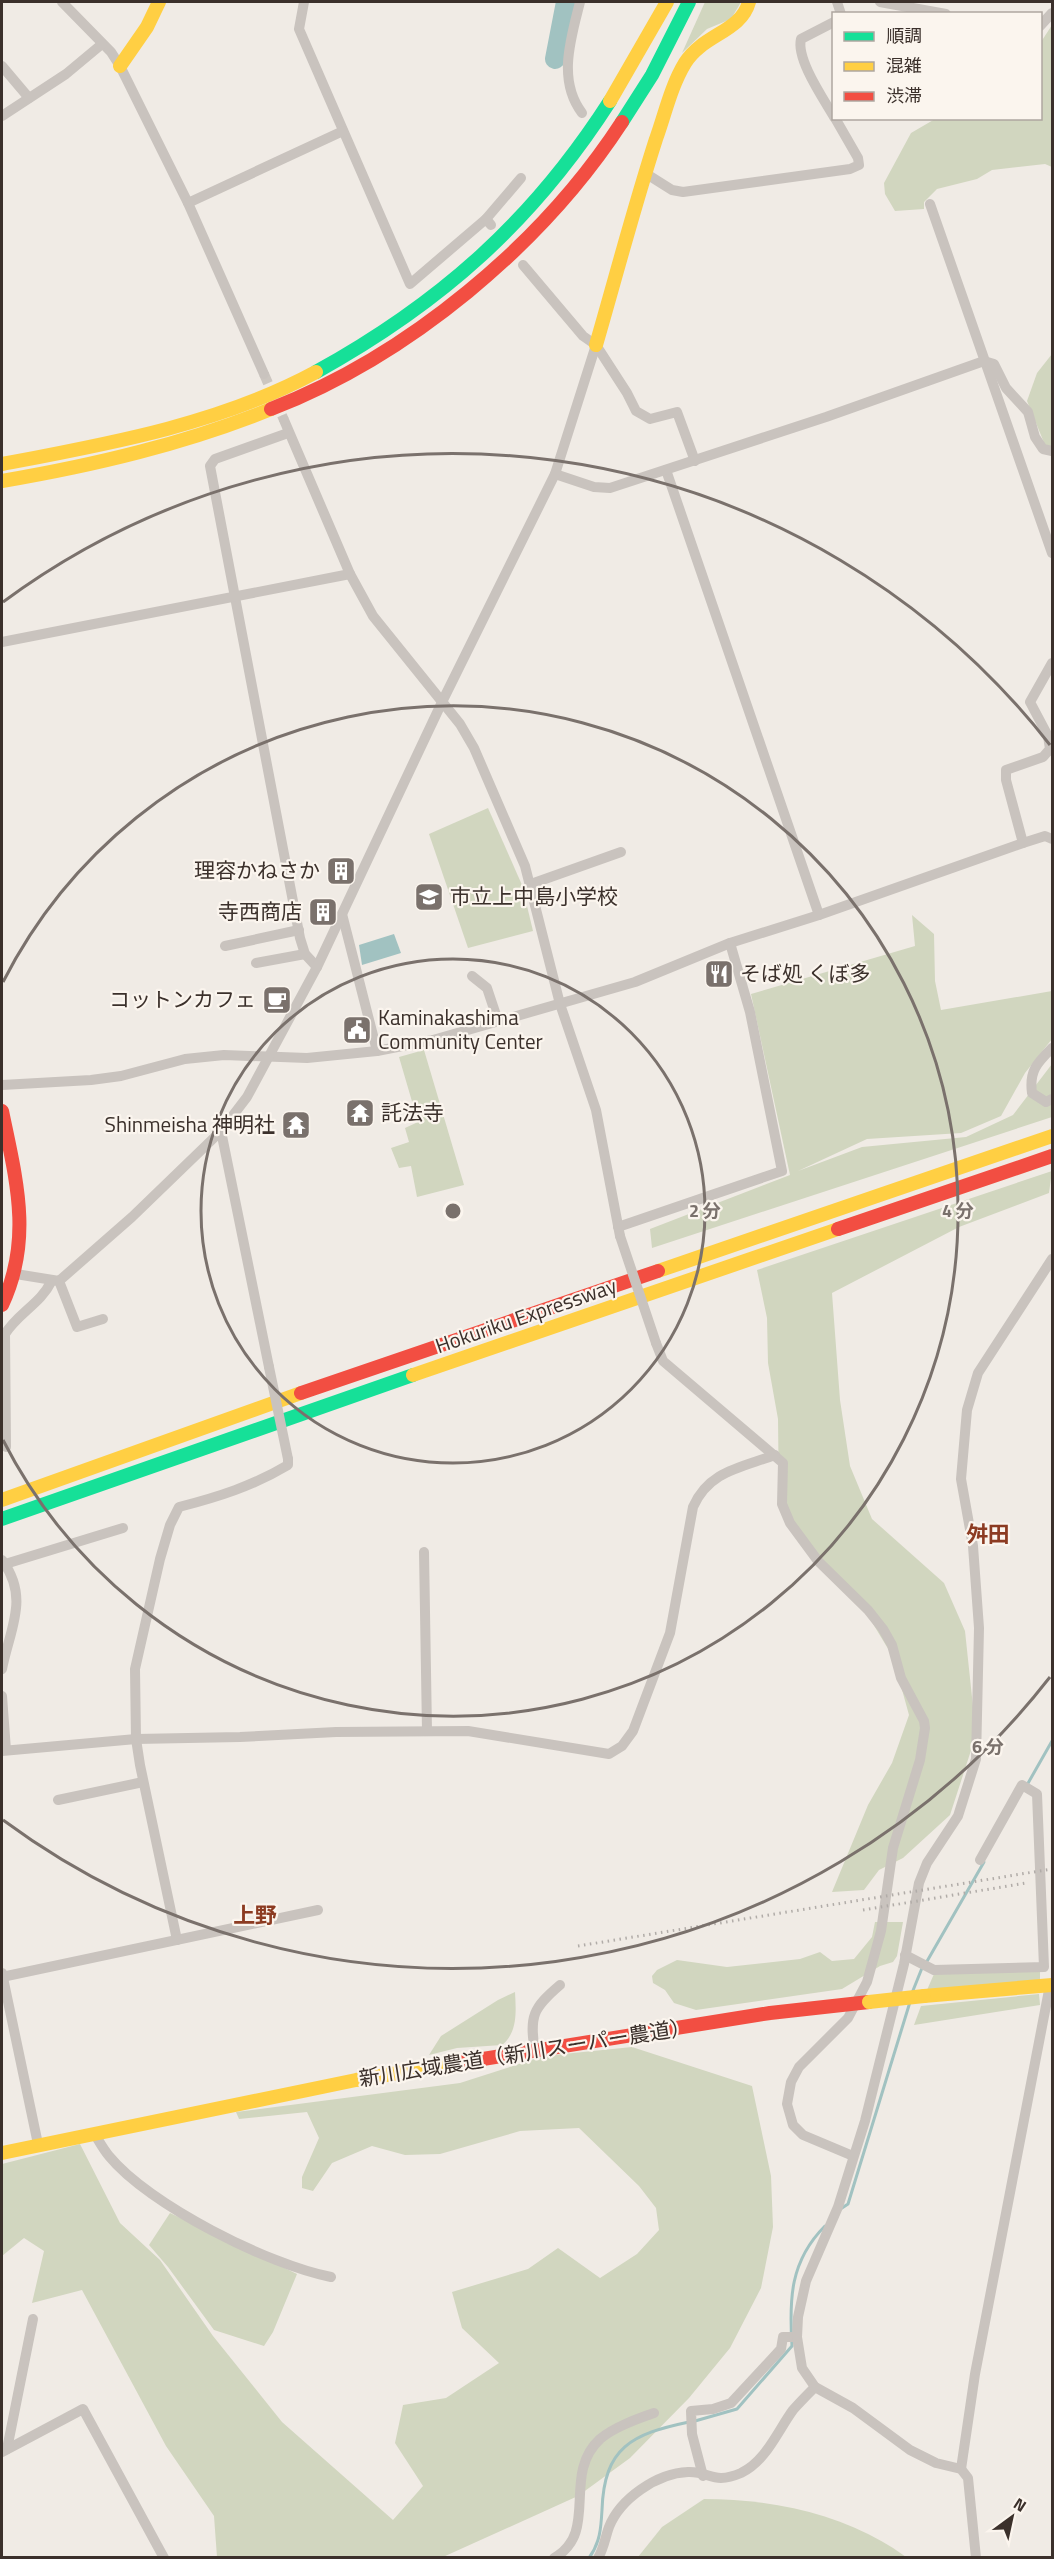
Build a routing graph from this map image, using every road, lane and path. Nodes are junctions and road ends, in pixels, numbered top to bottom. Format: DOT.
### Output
graph roads {
  1 [pos="62,2"];
  2 [pos="159,2"];
  3 [pos="304,2"];
  4 [pos="580,2"];
  5 [pos="667,2"];
  6 [pos="689,2"];
  7 [pos="749,2"];
  8 [pos="880,2"];
  9 [pos="935,12"];
  10 [pos="1053,13"];
  11 [pos="832,23"];
  12 [pos="1042,26"];
  13 [pos="102,44"];
  14 [pos="2,66"];
  15 [pos="120,66"];
  16 [pos="29,98"];
  17 [pos="582,113"];
  18 [pos="832,114"];
  19 [pos="2,116"];
  20 [pos="835,120"];
  21 [pos="343,131"];
  22 [pos="645,173"];
  23 [pos="521,178"];
  24 [pos="188,203"];
  25 [pos="930,204"];
  26 [pos="523,265"];
  27 [pos="596,345"];
  28 [pos="984,361"];
  29 [pos="264,374"];
  30 [pos="284,420"];
  31 [pos="288,433"];
  32 [pos="1053,451"];
  33 [pos="695,460"];
  34 [pos="2,464"];
  35 [pos="666,470"];
  36 [pos="555,474"];
  37 [pos="2,481"];
  38 [pos="1053,554"];
  39 [pos="350,574"];
  40 [pos="237,598"];
  41 [pos="2,642"];
  42 [pos="1053,663"];
  43 [pos="443,700"];
  44 [pos="1053,839"];
  45 [pos="1023,843"];
  46 [pos="621,852"];
  47 [pos="531,884"];
  48 [pos="342,914"];
  49 [pos="819,915"];
  50 [pos="299,930"];
  51 [pos="730,943"];
  52 [pos="225,946"];
  53 [pos="305,954"];
  54 [pos="256,963"];
  55 [pos="317,967"];
  56 [pos="472,976"];
  57 [pos="560,1004"];
  58 [pos="498,1021"];
  59 [pos="1053,1048"];
  60 [pos="377,1051"];
  61 [pos="270,1058"];
  62 [pos="2,1085"];
  63 [pos="1053,1099"];
  64 [pos="2,1111"];
  65 [pos="221,1131"];
  66 [pos="1053,1136"];
  67 [pos="1053,1156"];
  68 [pos="619,1232"];
  69 [pos="1053,1259"];
  70 [pos="16,1274"];
  71 [pos="55,1281"];
  72 [pos="2,1305"];
  73 [pos="103,1318"];
  74 [pos="6,1447"];
  75 [pos="775,1455"];
  76 [pos="2,1500"];
  77 [pos="2,1519"];
  78 [pos="123,1528"];
  79 [pos="424,1552"];
  80 [pos="2,1563"];
  81 [pos="2,1669"];
  82 [pos="2,1696"];
  83 [pos="427,1731"];
  84 [pos="136,1739"];
  85 [pos="4,1750"];
  86 [pos="144,1782"];
  87 [pos="58,1800"];
  88 [pos="980,1860"];
  89 [pos="318,1910"];
  90 [pos="177,1940"];
  91 [pos="905,1955"];
  92 [pos="2,1976"];
  93 [pos="560,1985"];
  94 [pos="1051,1985"];
  95 [pos="862,2002"];
  96 [pos="5,2003"];
  97 [pos="535,2052"];
  98 [pos="94,2133"];
  99 [pos="38,2144"];
  100 [pos="2,2152"];
  101 [pos="853,2156"];
  102 [pos="331,2277"];
  103 [pos="33,2319"];
  104 [pos="797,2337"];
  105 [pos="815,2387"];
  106 [pos="654,2413"];
  107 [pos="4,2450"];
  108 [pos="961,2469"];
  109 [pos="703,2476"];
  110 [pos="164,2558"];
  111 [pos="554,2558"];
  112 [pos="598,2558"];
  113 [pos="976,2558"];
  1 -- 13 [label="street"];
  2 -- 15 [label="main road"];
  3 -- 21 [label="street"];
  4 -- 17 [label="street"];
  5 -- 34 [label="main road"];
  6 -- 37 [label="main road"];
  7 -- 22 [label="main road"];
  8 -- 9 [label="street"];
  10 -- 12 [label="street"];
  11 -- 18 [label="street"];
  13 -- 15 [label="street"];
  13 -- 16 [label="street"];
  14 -- 16 [label="street"];
  15 -- 24 [label="street"];
  16 -- 19 [label="street"];
  20 -- 22 [label="street"];
  21 -- 23 [label="street"];
  21 -- 24 [label="street"];
  22 -- 27 [label="main road"];
  24 -- 29 [label="street"];
  25 -- 28 [label="street"];
  26 -- 27 [label="street"];
  27 -- 33 [label="street"];
  27 -- 36 [label="street"];
  28 -- 32 [label="street"];
  28 -- 33 [label="street"];
  28 -- 38 [label="street"];
  30 -- 31 [label="street"];
  31 -- 39 [label="street"];
  31 -- 40 [label="street"];
  33 -- 35 [label="street"];
  35 -- 36 [label="street"];
  35 -- 49 [label="street"];
  36 -- 43 [label="street"];
  39 -- 40 [label="street"];
  39 -- 43 [label="street"];
  40 -- 41 [label="street"];
  40 -- 50 [label="street"];
  42 -- 45 [label="street"];
  43 -- 47 [label="street"];
  43 -- 48 [label="street"];
  44 -- 45 [label="street"];
  45 -- 49 [label="street"];
  46 -- 47 [label="street"];
  47 -- 57 [label="street"];
  48 -- 55 [label="street"];
  48 -- 60 [label="street"];
  49 -- 51 [label="street"];
  50 -- 52 [label="street"];
  50 -- 53 [label="street"];
  51 -- 57 [label="street"];
  51 -- 68 [label="street"];
  53 -- 54 [label="street"];
  53 -- 55 [label="street"];
  55 -- 61 [label="street"];
  56 -- 58 [label="street"];
  57 -- 58 [label="street"];
  57 -- 68 [label="street"];
  58 -- 60 [label="street"];
  59 -- 63 [label="street"];
  60 -- 61 [label="street"];
  61 -- 62 [label="street"];
  61 -- 65 [label="street"];
  64 -- 70 [label="main road"];
  65 -- 71 [label="street"];
  65 -- 84 [label="street, bridge"];
  66 -- 76 [label="main road, Hokuriku Expressway"];
  67 -- 77 [label="main road, Hokuriku Expressway"];
  68 -- 75 [label="street, bridge"];
  69 -- 91 [label="street"];
  70 -- 71 [label="street"];
  70 -- 72 [label="main road"];
  71 -- 73 [label="street"];
  71 -- 74 [label="street"];
  75 -- 83 [label="street"];
  75 -- 95 [label="street"];
  78 -- 80 [label="street"];
  79 -- 83 [label="street"];
  80 -- 81 [label="street"];
  82 -- 85 [label="street"];
  83 -- 84 [label="street"];
  84 -- 85 [label="street"];
  84 -- 86 [label="street"];
  86 -- 87 [label="street"];
  86 -- 90 [label="street"];
  88 -- 91 [label="street"];
  89 -- 90 [label="street"];
  90 -- 92 [label="street"];
  91 -- 101 [label="street"];
  92 -- 96 [label="street"];
  93 -- 97 [label="street"];
  94 -- 95 [label="main road, 新川広域農道（新川スーパー農道）, bridge"];
  94 -- 108 [label="street"];
  95 -- 97 [label="main road, 新川広域農道（新川スーパー農道）"];
  95 -- 101 [label="street"];
  96 -- 99 [label="street"];
  97 -- 98 [label="main road, 新川広域農道（新川スーパー農道）"];
  98 -- 99 [label="main road, 新川広域農道（新川スーパー農道）"];
  98 -- 102 [label="street"];
  99 -- 100 [label="main road, 新川広域農道（新川スーパー農道）"];
  101 -- 104 [label="street"];
  103 -- 107 [label="street"];
  104 -- 105 [label="street"];
  104 -- 109 [label="street"];
  105 -- 108 [label="street"];
  105 -- 109 [label="street"];
  106 -- 111 [label="street"];
  107 -- 110 [label="street"];
  108 -- 113 [label="street"];
  109 -- 112 [label="street"];
}
